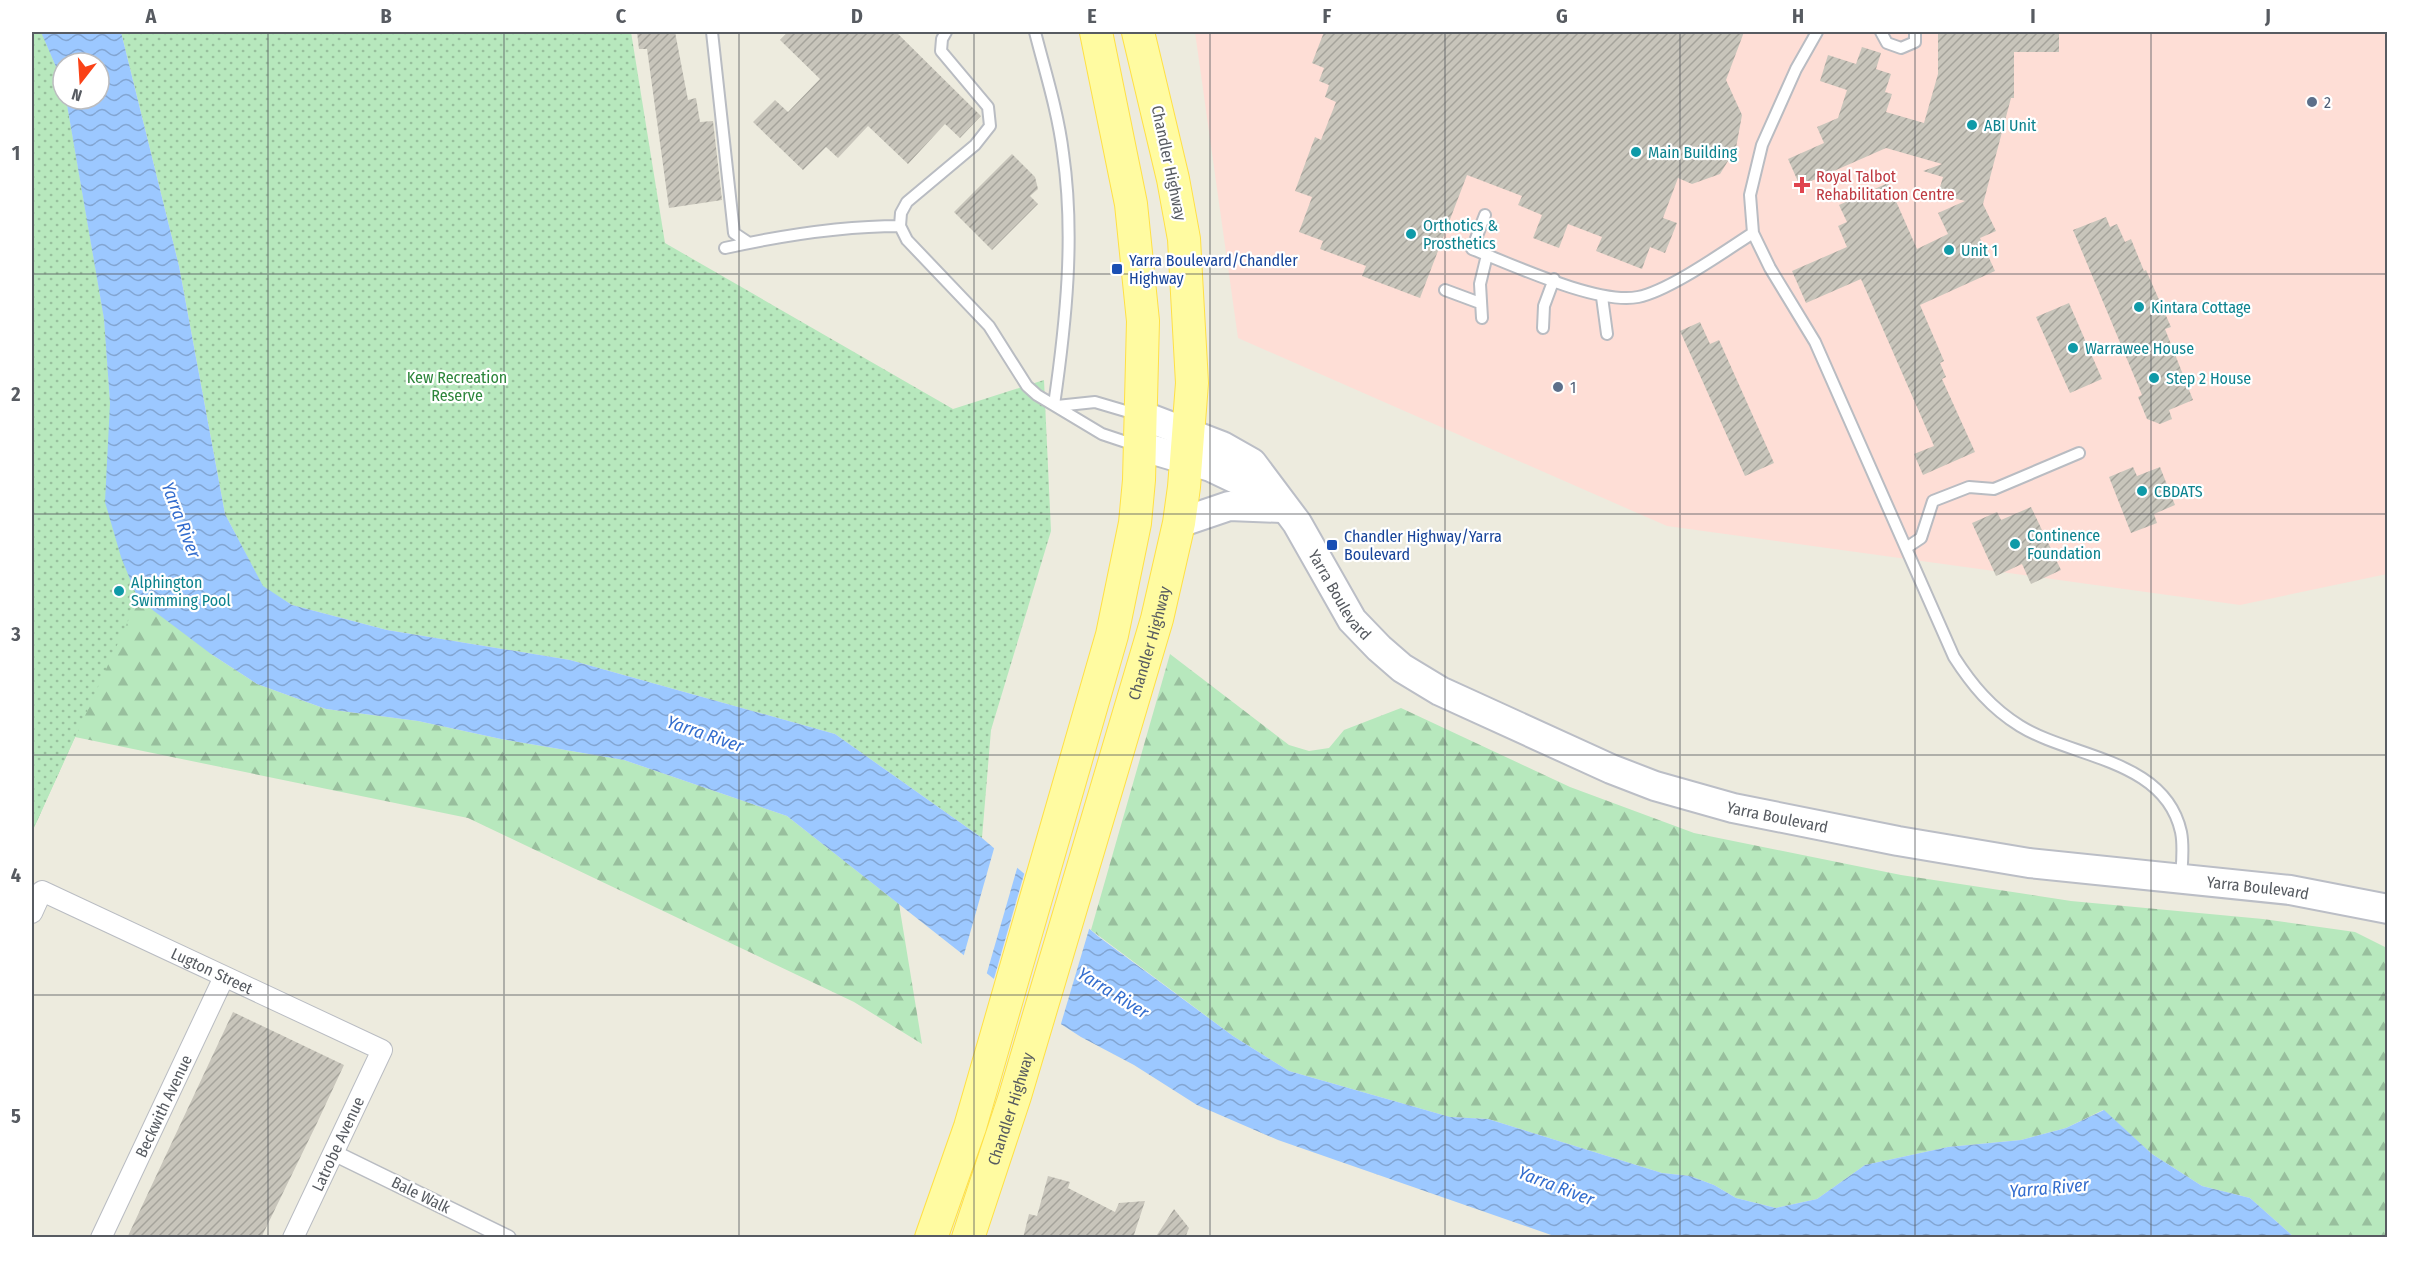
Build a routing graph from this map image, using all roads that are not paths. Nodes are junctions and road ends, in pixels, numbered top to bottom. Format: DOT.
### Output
graph roads {
  1 [pos="712,32"];
  2 [pos="946,32"];
  3 [pos="1035,32"];
  4 [pos="1096,32"];
  5 [pos="1138,32"];
  6 [pos="1817,32"];
  7 [pos="1881,32"];
  8 [pos="1915,32"];
  9 [pos="1485,215"];
  10 [pos="900,226"];
  11 [pos="1753,232"];
  12 [pos="749,243"];
  13 [pos="726,248"];
  14 [pos="1487,255"];
  15 [pos="1554,279"];
  16 [pos="1445,290"];
  17 [pos="1602,297"];
  18 [pos="1480,303"];
  19 [pos="1482,318"];
  20 [pos="1543,328"];
  21 [pos="1607,334"];
  22 [pos="1055,405"];
  23 [pos="1141,415"];
  24 [pos="1140,446"];
  25 [pos="1188,446"];
  26 [pos="2079,453"];
  27 [pos="1283,504"];
  28 [pos="1179,524"];
  29 [pos="1906,548"];
  30 [pos="2181,879"];
  31 [pos="2388,909"];
  32 [pos="32,913"];
  33 [pos="224,977"];
  34 [pos="382,1050"];
  35 [pos="333,1153"];
  36 [pos="101,1238"];
  37 [pos="293,1238"];
  38 [pos="508,1238"];
  39 [pos="931,1238"];
  40 [pos="968,1238"];
  1 -- 12 [label="lane"];
  2 -- 10 [label="lane"];
  3 -- 22 [label="lane"];
  4 -- 23 [label="main road, Chandler Highway"];
  5 -- 25 [label="main road, Chandler Highway"];
  6 -- 11 [label="lane"];
  7 -- 8 [label="lane"];
  9 -- 14 [label="lane"];
  10 -- 12 [label="lane"];
  10 -- 22 [label="lane"];
  11 -- 17 [label="lane"];
  11 -- 29 [label="lane"];
  12 -- 13 [label="lane"];
  14 -- 15 [label="lane"];
  14 -- 18 [label="lane"];
  15 -- 17 [label="lane"];
  15 -- 20 [label="lane"];
  16 -- 18 [label="lane"];
  17 -- 21 [label="lane"];
  18 -- 19 [label="lane"];
  22 -- 23 [label="lane"];
  22 -- 24 [label="lane"];
  23 -- 24 [label="main road, Chandler Highway"];
  23 -- 25 [label="main road, Yarra Boulevard"];
  24 -- 25 [label="main road, Yarra Boulevard"];
  24 -- 39 [label="main road, Chandler Highway"];
  25 -- 27 [label="main road, Yarra Boulevard"];
  25 -- 28 [label="main road, Chandler Highway"];
  26 -- 29 [label="lane"];
  27 -- 28 [label="main road"];
  27 -- 30 [label="main road, Yarra Boulevard"];
  28 -- 40 [label="main road, Chandler Highway"];
  29 -- 30 [label="lane"];
  30 -- 31 [label="main road, Yarra Boulevard"];
  32 -- 33 [label="street, Lugton Street"];
  33 -- 34 [label="street, Lugton Street"];
  33 -- 36 [label="street, Beckwith Avenue"];
  34 -- 35 [label="street, Latrobe Avenue"];
  35 -- 37 [label="street, Latrobe Avenue"];
  35 -- 38 [label="street, Bale Walk"];
}
